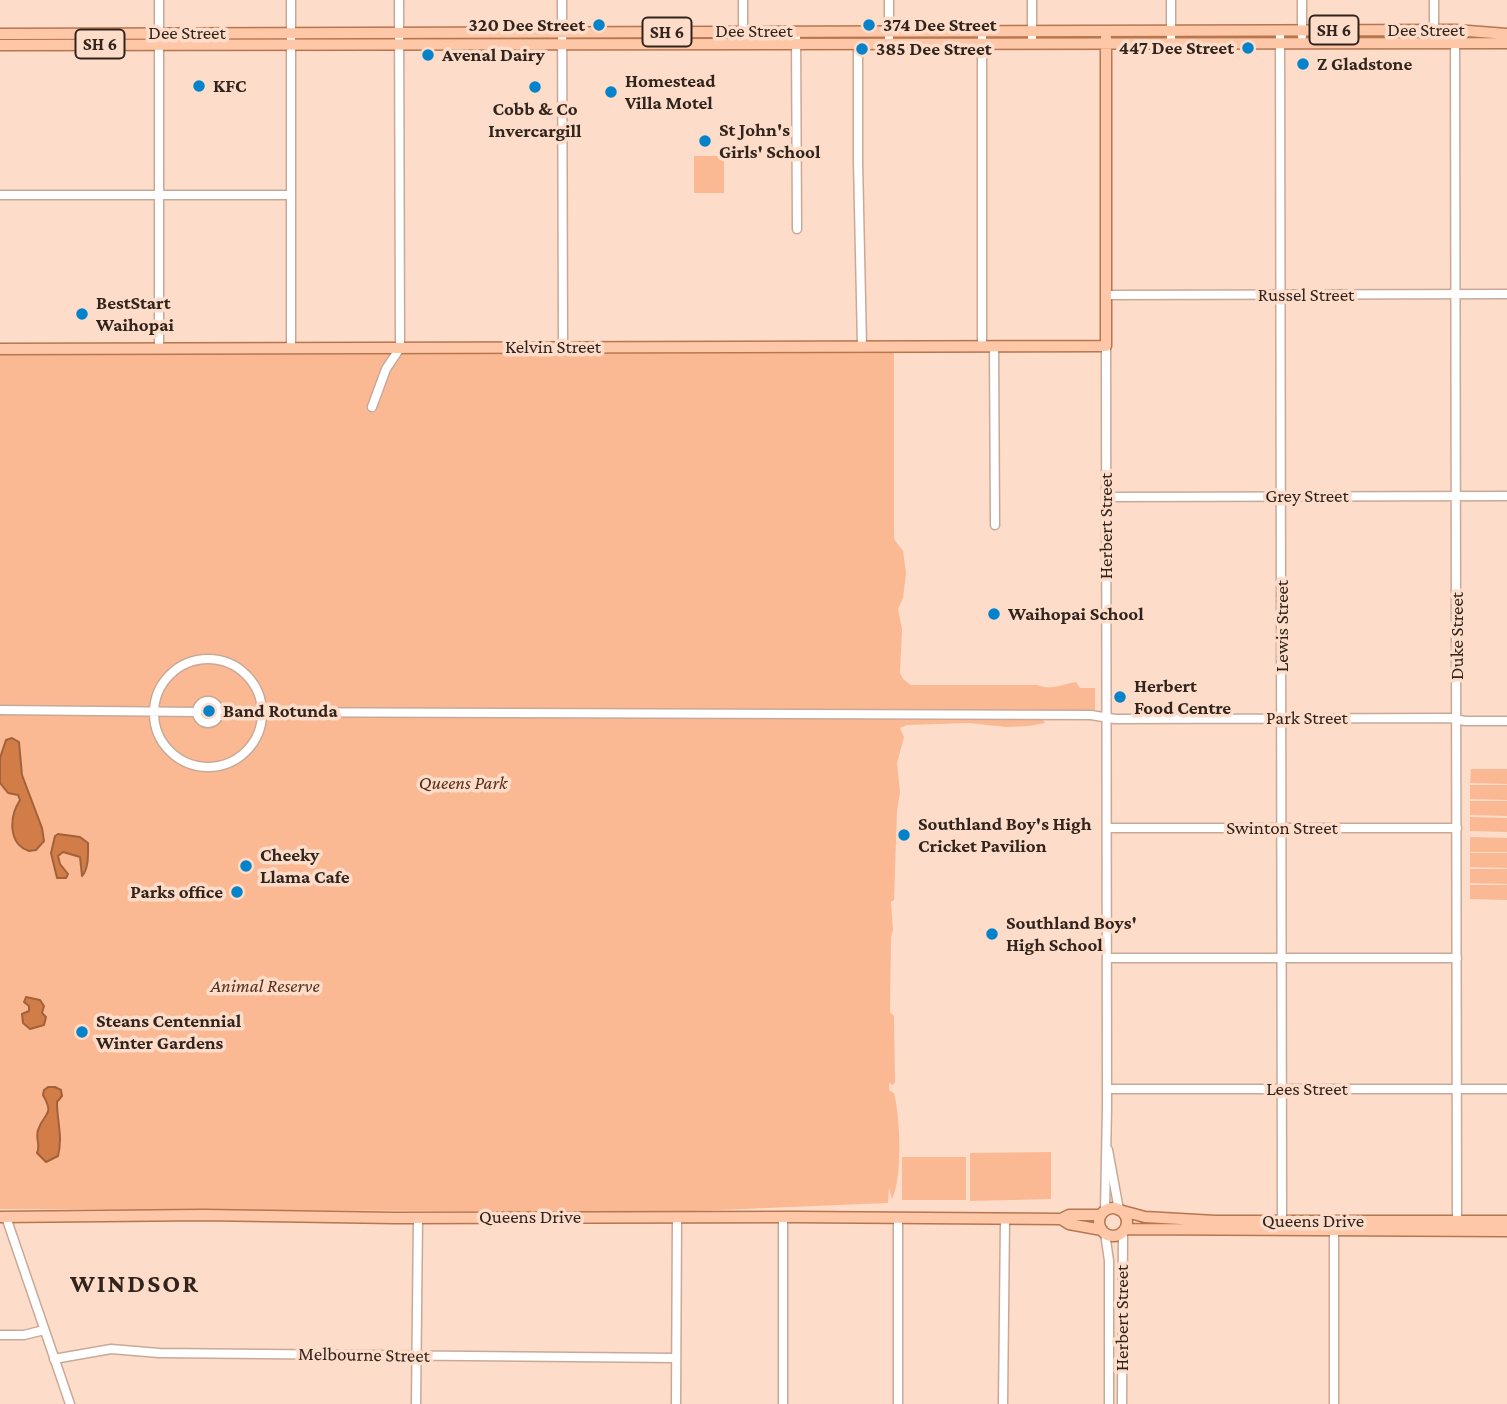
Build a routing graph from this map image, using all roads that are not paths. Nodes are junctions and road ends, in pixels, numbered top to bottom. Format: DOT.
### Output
graph roads {
  1 [pos="159,0"];
  2 [pos="291,0"];
  3 [pos="400,0"];
  4 [pos="562,0"];
  5 [pos="743,0"];
  6 [pos="889,0"];
  7 [pos="1032,0"];
  8 [pos="1171,0"];
  9 [pos="1303,0"];
  10 [pos="1434,0"];
  11 [pos="1106,30"];
  12 [pos="1171,30"];
  13 [pos="1280,30"];
  14 [pos="1303,30"];
  15 [pos="1434,30"];
  16 [pos="1455,30"];
  17 [pos="743,31"];
  18 [pos="796,31"];
  19 [pos="889,31"];
  20 [pos="982,31"];
  21 [pos="1032,31"];
  22 [pos="291,32"];
  23 [pos="400,32"];
  24 [pos="562,32"];
  25 [pos="159,33"];
  26 [pos="0,34"];
  27 [pos="1507,34"];
  28 [pos="1280,42"];
  29 [pos="1303,42"];
  30 [pos="1434,42"];
  31 [pos="1455,42"];
  32 [pos="743,43"];
  33 [pos="796,43"];
  34 [pos="858,43"];
  35 [pos="889,43"];
  36 [pos="982,43"];
  37 [pos="1032,43"];
  38 [pos="1106,43"];
  39 [pos="1171,43"];
  40 [pos="1507,43"];
  41 [pos="159,44"];
  42 [pos="291,44"];
  43 [pos="400,44"];
  44 [pos="562,44"];
  45 [pos="0,45"];
  46 [pos="0,195"];
  47 [pos="159,195"];
  48 [pos="291,195"];
  49 [pos="797,229"];
  50 [pos="1455,294"];
  51 [pos="1507,294"];
  52 [pos="1106,295"];
  53 [pos="1281,295"];
  54 [pos="862,346"];
  55 [pos="982,346"];
  56 [pos="994,346"];
  57 [pos="1106,346"];
  58 [pos="563,347"];
  59 [pos="159,348"];
  60 [pos="291,348"];
  61 [pos="400,348"];
  62 [pos="0,349"];
  63 [pos="372,407"];
  64 [pos="1281,496"];
  65 [pos="1456,496"];
  66 [pos="1507,496"];
  67 [pos="1107,497"];
  68 [pos="995,525"];
  69 [pos="0,710"];
  70 [pos="154,711"];
  71 [pos="197,712"];
  72 [pos="219,712"];
  73 [pos="263,712"];
  74 [pos="1107,718"];
  75 [pos="1282,718"];
  76 [pos="1457,720"];
  77 [pos="1507,721"];
  78 [pos="1107,828"];
  79 [pos="1282,828"];
  80 [pos="1457,828"];
  81 [pos="1107,958"];
  82 [pos="1282,958"];
  83 [pos="1457,958"];
  84 [pos="1107,1089"];
  85 [pos="1282,1089"];
  86 [pos="1457,1089"];
  87 [pos="1507,1089"];
  88 [pos="1107,1148"];
  89 [pos="1119,1210"];
  90 [pos="1103,1213"];
  91 [pos="3,1217"];
  92 [pos="418,1218"];
  93 [pos="677,1218"];
  94 [pos="783,1218"];
  95 [pos="898,1219"];
  96 [pos="1005,1219"];
  97 [pos="1060,1219"];
  98 [pos="1282,1221"];
  99 [pos="1507,1221"];
  100 [pos="1334,1226"];
  101 [pos="1457,1226"];
  102 [pos="1124,1230"];
  103 [pos="1507,1231"];
  104 [pos="1103,1232"];
  105 [pos="44,1330"];
  106 [pos="0,1335"];
  107 [pos="416,1356"];
  108 [pos="676,1358"];
  109 [pos="54,1359"];
  110 [pos="1109,1402"];
  111 [pos="1122,1402"];
  112 [pos="70,1404"];
  113 [pos="416,1404"];
  114 [pos="676,1404"];
  115 [pos="783,1404"];
  116 [pos="898,1404"];
  117 [pos="1003,1404"];
  118 [pos="1334,1404"];
  1 -- 25 [label="street"];
  2 -- 22 [label="street"];
  3 -- 23 [label="street"];
  4 -- 24 [label="street"];
  5 -- 17 [label="street"];
  6 -- 19 [label="street"];
  7 -- 21 [label="street"];
  8 -- 12 [label="street"];
  9 -- 14 [label="street"];
  10 -- 15 [label="street"];
  11 -- 12 [label="main road, Dee Street / SH 6"];
  11 -- 21 [label="main road, Dee Street / SH 6"];
  11 -- 38 [label="main road, Herbert Street"];
  12 -- 13 [label="main road, Dee Street / SH 6"];
  12 -- 39 [label="street"];
  13 -- 14 [label="main road, Dee Street / SH 6"];
  13 -- 28 [label="street, Lewis Street"];
  14 -- 15 [label="main road, Dee Street / SH 6"];
  14 -- 29 [label="street"];
  15 -- 16 [label="main road, Dee Street / SH 6"];
  15 -- 30 [label="street"];
  16 -- 27 [label="main road, Dee Street / SH 6"];
  16 -- 31 [label="street, Duke Street"];
  17 -- 18 [label="main road, Dee Street / SH 6"];
  17 -- 24 [label="main road, Dee Street / SH 6"];
  17 -- 32 [label="street"];
  18 -- 19 [label="main road, Dee Street / SH 6"];
  18 -- 33 [label="street"];
  19 -- 20 [label="main road, Dee Street / SH 6"];
  19 -- 35 [label="street"];
  20 -- 21 [label="main road, Dee Street / SH 6"];
  20 -- 36 [label="street"];
  21 -- 37 [label="street"];
  22 -- 23 [label="main road, Dee Street / SH 6"];
  22 -- 25 [label="main road, Dee Street / SH 6"];
  22 -- 42 [label="street"];
  23 -- 24 [label="main road, Dee Street / SH 6"];
  23 -- 43 [label="street"];
  24 -- 44 [label="street"];
  25 -- 26 [label="main road, Dee Street / SH 6"];
  25 -- 41 [label="street"];
  28 -- 29 [label="main road, Dee Street / SH 6"];
  28 -- 39 [label="main road, Dee Street / SH 6"];
  28 -- 53 [label="street, Lewis Street"];
  29 -- 30 [label="main road, Dee Street / SH 6"];
  30 -- 31 [label="main road, Dee Street / SH 6"];
  31 -- 40 [label="main road, Dee Street / SH 6"];
  31 -- 50 [label="street, Duke Street"];
  32 -- 33 [label="main road, Dee Street / SH 6"];
  32 -- 44 [label="main road, Dee Street / SH 6"];
  33 -- 34 [label="main road, Dee Street / SH 6"];
  33 -- 49 [label="street"];
  34 -- 35 [label="main road, Dee Street / SH 6"];
  34 -- 54 [label="street"];
  35 -- 36 [label="main road, Dee Street / SH 6"];
  36 -- 37 [label="main road, Dee Street / SH 6"];
  36 -- 55 [label="street"];
  37 -- 38 [label="main road, Dee Street / SH 6"];
  38 -- 39 [label="main road, Dee Street / SH 6"];
  38 -- 52 [label="main road, Herbert Street"];
  41 -- 42 [label="main road, Dee Street / SH 6"];
  41 -- 45 [label="main road, Dee Street / SH 6"];
  41 -- 47 [label="street"];
  42 -- 43 [label="main road, Dee Street / SH 6"];
  42 -- 48 [label="street"];
  43 -- 44 [label="main road, Dee Street / SH 6"];
  43 -- 61 [label="street"];
  44 -- 58 [label="street"];
  46 -- 47 [label="street"];
  47 -- 48 [label="street"];
  47 -- 59 [label="street"];
  48 -- 60 [label="street"];
  50 -- 51 [label="street, Russel Street"];
  50 -- 53 [label="street, Russel Street"];
  50 -- 65 [label="street, Duke Street"];
  52 -- 53 [label="street, Russel Street"];
  52 -- 57 [label="main road, Herbert Street"];
  53 -- 64 [label="street, Lewis Street"];
  54 -- 55 [label="main road, Kelvin Street"];
  54 -- 58 [label="main road, Kelvin Street"];
  55 -- 56 [label="main road, Kelvin Street"];
  56 -- 57 [label="main road, Kelvin Street"];
  56 -- 68 [label="street"];
  57 -- 67 [label="street, Herbert Street"];
  58 -- 61 [label="main road, Kelvin Street"];
  59 -- 60 [label="main road, Kelvin Street"];
  59 -- 62 [label="main road, Kelvin Street"];
  60 -- 61 [label="main road, Kelvin Street"];
  61 -- 63 [label="street"];
  64 -- 65 [label="street, Grey Street"];
  64 -- 67 [label="street, Grey Street"];
  64 -- 75 [label="street, Lewis Street"];
  65 -- 66 [label="street, Grey Street"];
  65 -- 76 [label="street, Duke Street"];
  67 -- 74 [label="street, Herbert Street"];
  69 -- 70 [label="street"];
  70 -- 71 [label="street"];
  70 -- 73 [label="street"];
  70 -- 73 [label="street"];
  71 -- 72 [label="street"];
  71 -- 72 [label="street"];
  72 -- 73 [label="street, Park Street"];
  73 -- 74 [label="street, Park Street"];
  74 -- 75 [label="street, Park Street"];
  74 -- 78 [label="street, Herbert Street"];
  75 -- 76 [label="street, Park Street"];
  75 -- 79 [label="street, Lewis Street"];
  76 -- 77 [label="street, Park Street"];
  76 -- 80 [label="street, Duke Street"];
  78 -- 79 [label="street, Swinton Street"];
  78 -- 81 [label="street, Herbert Street"];
  79 -- 80 [label="street, Swinton Street"];
  79 -- 82 [label="street, Lewis Street"];
  80 -- 83 [label="street, Duke Street"];
  81 -- 82 [label="street"];
  81 -- 84 [label="street, Herbert Street"];
  82 -- 83 [label="street"];
  82 -- 85 [label="street, Lewis Street"];
  83 -- 86 [label="street, Duke Street"];
  84 -- 85 [label="street, Lees Street"];
  84 -- 88 [label="street, Herbert Street"];
  85 -- 86 [label="street, Lees Street"];
  85 -- 98 [label="street, Lewis Street"];
  86 -- 87 [label="street, Lees Street"];
  86 -- 101 [label="street, Duke Street"];
  88 -- 89 [label="street, Herbert Street"];
  88 -- 90 [label="street, Herbert Street"];
  89 -- 90 [label="main road"];
  89 -- 98 [label="main road, Queens Drive"];
  89 -- 102 [label="main road, Herbert Street"];
  90 -- 97 [label="main road, Queens Drive"];
  90 -- 104 [label="main road, Herbert Street"];
  91 -- 92 [label="main road, Queens Drive"];
  91 -- 105 [label="street"];
  92 -- 93 [label="main road, Queens Drive"];
  92 -- 107 [label="street"];
  93 -- 94 [label="main road, Queens Drive"];
  93 -- 108 [label="street"];
  94 -- 95 [label="main road, Queens Drive"];
  94 -- 115 [label="street"];
  95 -- 96 [label="main road, Queens Drive"];
  95 -- 116 [label="street"];
  96 -- 97 [label="main road, Queens Drive"];
  96 -- 117 [label="street"];
  97 -- 104 [label="main road, Queens Drive"];
  98 -- 100 [label="main road, Queens Drive"];
  99 -- 101 [label="main road, Queens Drive"];
  100 -- 101 [label="main road, Queens Drive"];
  100 -- 102 [label="main road, Queens Drive"];
  100 -- 118 [label="street"];
  101 -- 103 [label="main road, Queens Drive"];
  102 -- 104 [label="main road, Herbert Street"];
  102 -- 111 [label="street, Herbert Street"];
  104 -- 110 [label="street, Herbert Street"];
  105 -- 106 [label="street"];
  105 -- 109 [label="street"];
  107 -- 108 [label="street, Melbourne Street"];
  107 -- 109 [label="street, Melbourne Street"];
  107 -- 113 [label="street"];
  108 -- 114 [label="street"];
  109 -- 112 [label="street"];
  110 -- 111 [label="street"];
}
